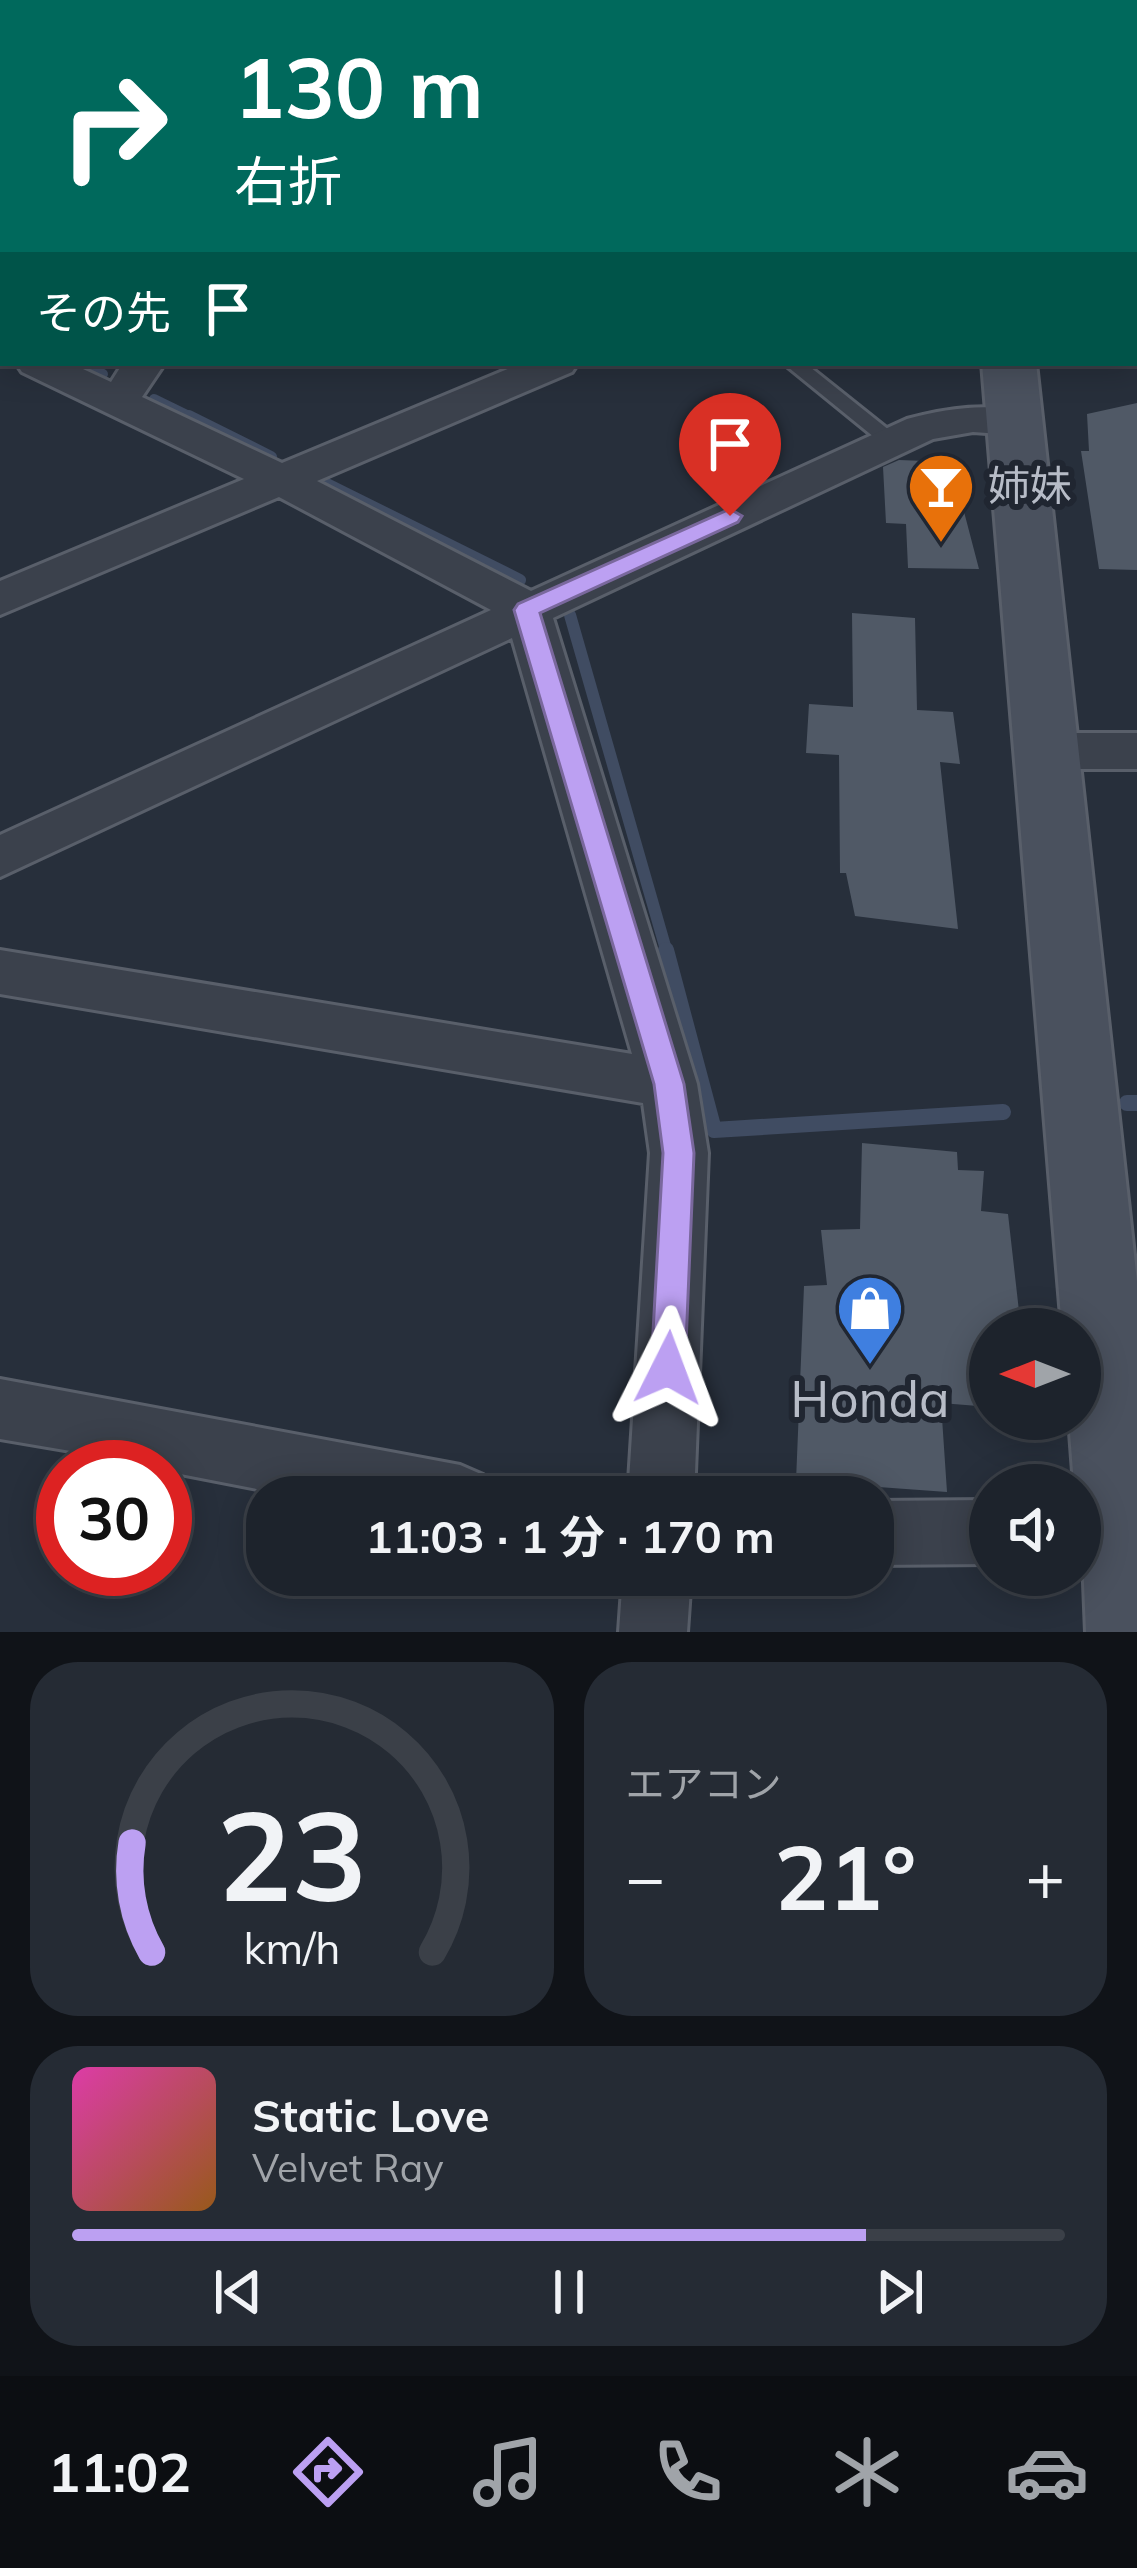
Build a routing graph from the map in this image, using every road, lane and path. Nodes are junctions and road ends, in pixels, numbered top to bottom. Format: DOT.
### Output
graph roads {
  1 [pos="43,366"];
  2 [pos="142,366"];
  3 [pos="550,366"];
  4 [pos="797,366"];
  5 [pos="1012,392"];
  6 [pos="118,404"];
  7 [pos="892,442"];
  8 [pos="279,479"];
  9 [pos="0,599"];
  10 [pos="526,610"];
  11 [pos="1048,751"];
  12 [pos="1137,751"];
  13 [pos="0,857"];
  14 [pos="0,972"];
  15 [pos="669,1084"];
  16 [pos="0,1409"];
  17 [pos="1096,1464"];
  18 [pos="350,1476"];
  19 [pos="662,1476"];
  20 [pos="1101,1531"];
  21 [pos="969,1532"];
  22 [pos="894,1533"];
  23 [pos="656,1596"];
  24 [pos="653,1632"];
  25 [pos="1131,1632"];
  1 -- 6 [label="street"];
  2 -- 6 [label="street"];
  3 -- 8 [label="street"];
  4 -- 7 [label="lane"];
  5 -- 7 [label="street"];
  5 -- 11 [label="street"];
  6 -- 8 [label="street"];
  7 -- 10 [label="street"];
  8 -- 9 [label="street"];
  8 -- 10 [label="street"];
  10 -- 13 [label="street"];
  10 -- 15 [label="street"];
  11 -- 12 [label="street"];
  11 -- 17 [label="street"];
  14 -- 15 [label="street"];
  15 -- 19 [label="street"];
  16 -- 18 [label="street"];
  20 -- 25 [label="street"];
  21 -- 22 [label="street"];
  23 -- 24 [label="street"];
}
